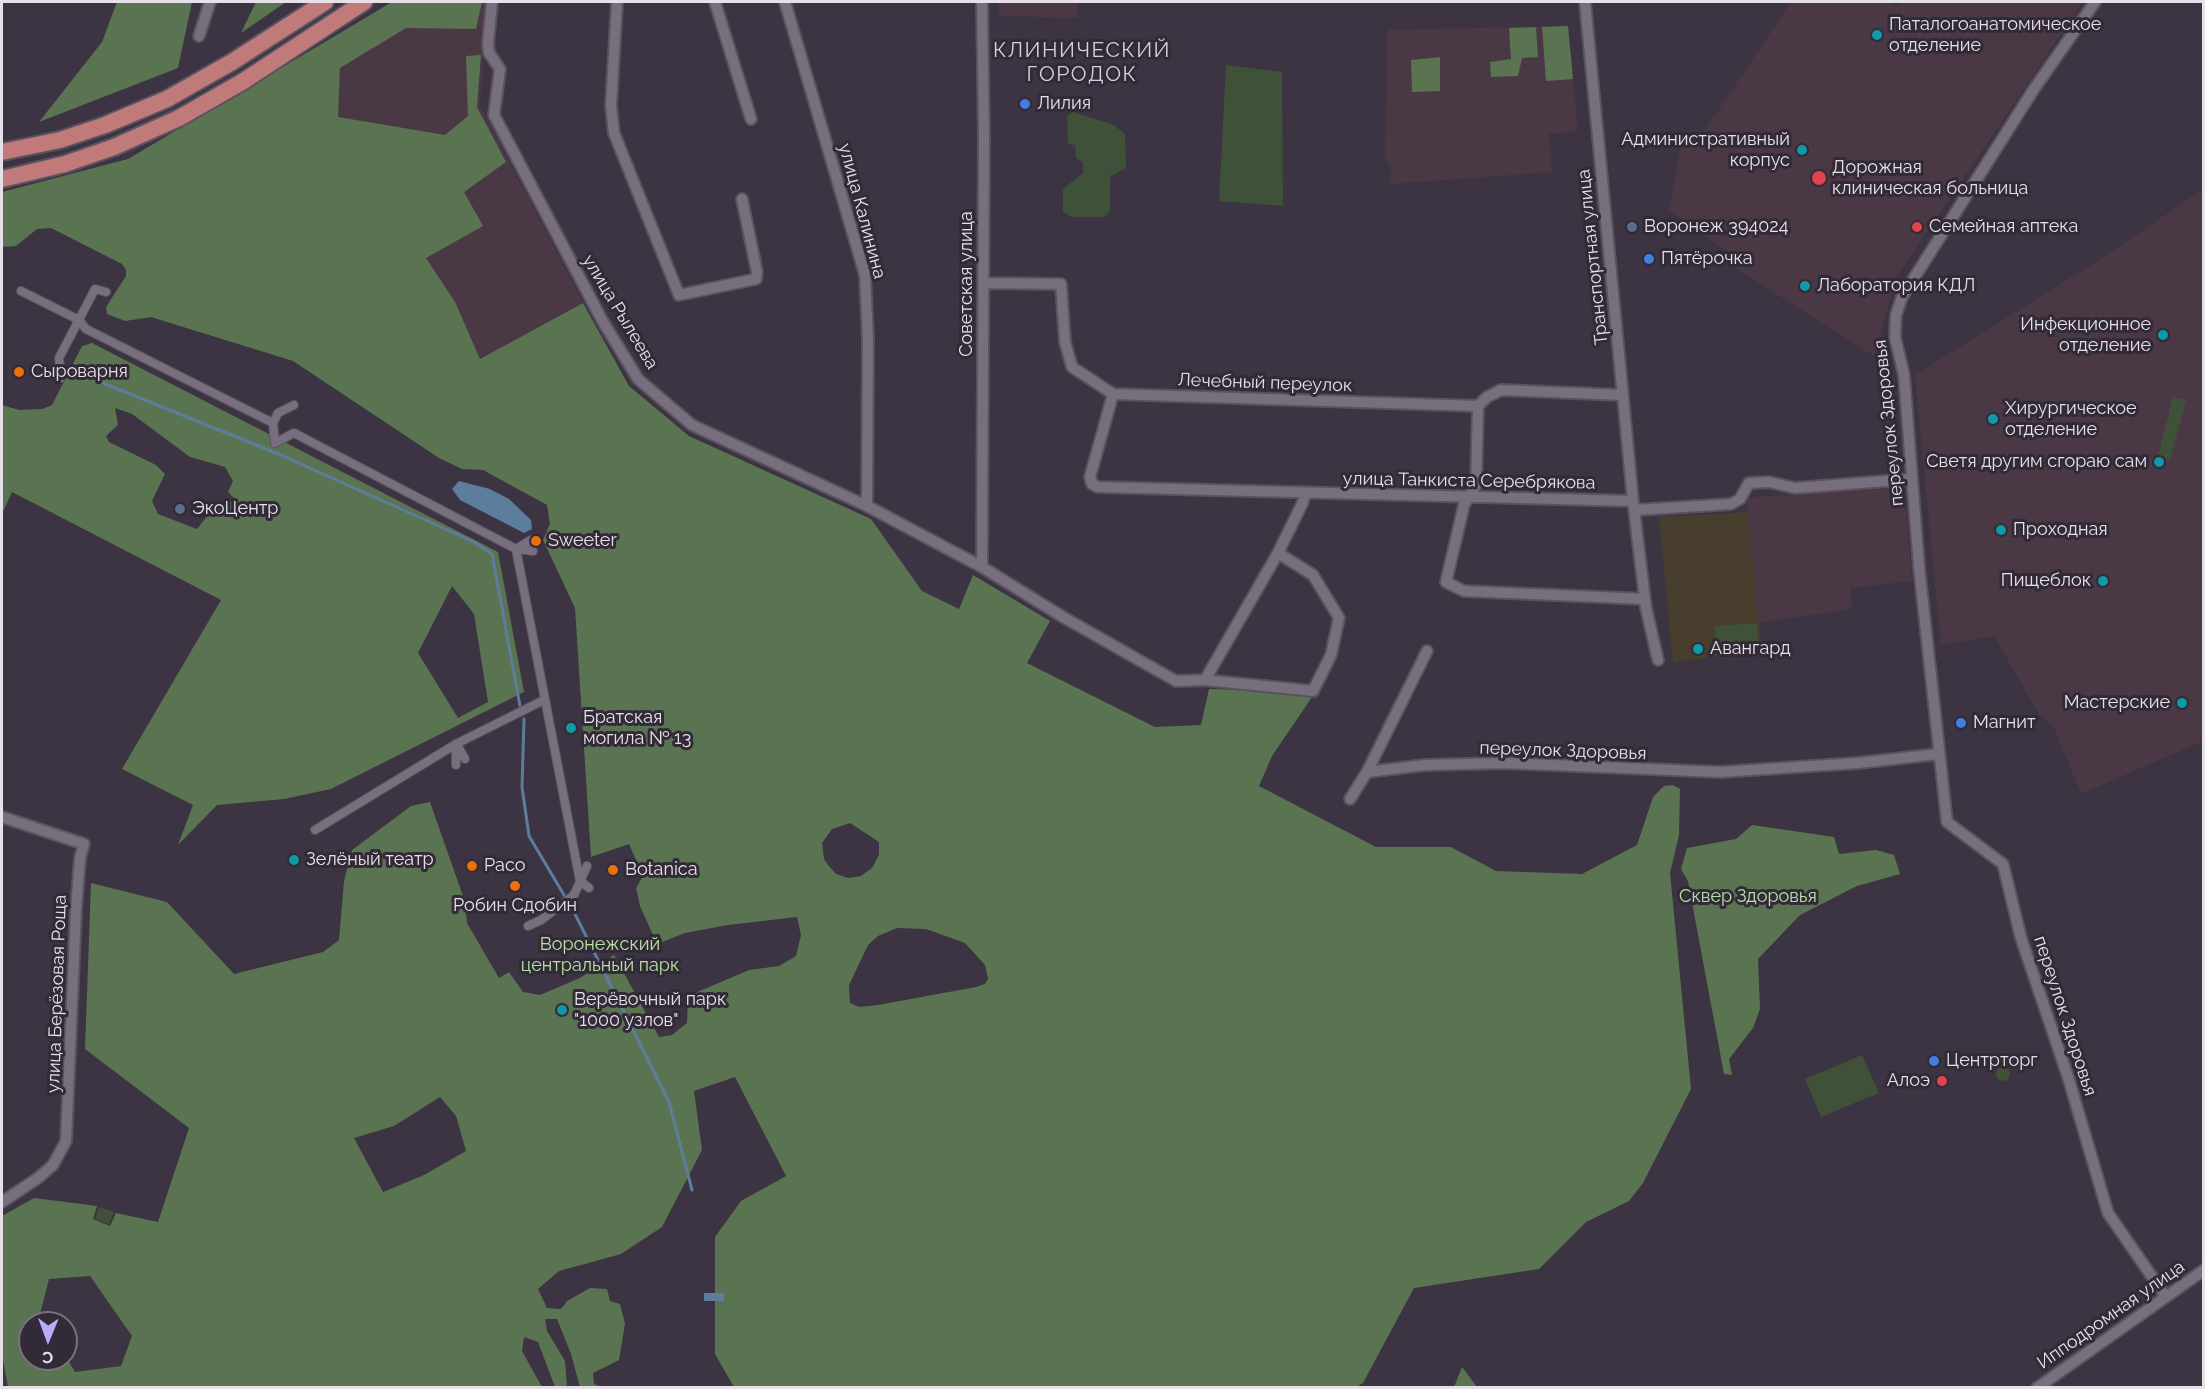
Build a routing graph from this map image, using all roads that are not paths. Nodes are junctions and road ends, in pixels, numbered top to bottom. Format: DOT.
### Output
graph roads {
  1 [pos="210,2"];
  2 [pos="325,2"];
  3 [pos="364,2"];
  4 [pos="492,2"];
  5 [pos="617,2"];
  6 [pos="715,2"];
  7 [pos="785,2"];
  8 [pos="982,2"];
  9 [pos="1585,2"];
  10 [pos="2096,2"];
  11 [pos="199,36"];
  12 [pos="752,119"];
  13 [pos="2,152"];
  14 [pos="2,179"];
  15 [pos="742,199"];
  16 [pos="983,283"];
  17 [pos="21,291"];
  18 [pos="106,292"];
  19 [pos="79,320"];
  20 [pos="61,378"];
  21 [pos="1113,394"];
  22 [pos="1623,395"];
  23 [pos="294,405"];
  24 [pos="1478,406"];
  25 [pos="273,423"];
  26 [pos="1912,479"];
  27 [pos="1305,493"];
  28 [pos="1470,498"];
  29 [pos="867,506"];
  30 [pos="1634,506"];
  31 [pos="531,540"];
  32 [pos="516,549"];
  33 [pos="533,551"];
  34 [pos="1278,553"];
  35 [pos="982,567"];
  36 [pos="1645,599"];
  37 [pos="1427,651"];
  38 [pos="1658,660"];
  39 [pos="1205,680"];
  40 [pos="544,700"];
  41 [pos="456,743"];
  42 [pos="1938,754"];
  43 [pos="465,759"];
  44 [pos="456,765"];
  45 [pos="1367,772"];
  46 [pos="552,792"];
  47 [pos="562,792"];
  48 [pos="1350,799"];
  49 [pos="2,817"];
  50 [pos="315,830"];
  51 [pos="587,866"];
  52 [pos="580,881"];
  53 [pos="590,884"];
  54 [pos="528,926"];
  55 [pos="2,1202"];
  56 [pos="2204,1270"];
  57 [pos="2166,1297"];
  58 [pos="2037,1388"];
  1 -- 11 [label="street"];
  2 -- 13 [label="main road"];
  3 -- 14 [label="main road"];
  4 -- 29 [label="street, улица Рылеева"];
  5 -- 15 [label="street"];
  6 -- 12 [label="street"];
  7 -- 29 [label="street, улица Калинина"];
  8 -- 16 [label="street, Советская улица"];
  9 -- 22 [label="street, Транспортная улица"];
  10 -- 26 [label="street, переулок Здоровья"];
  16 -- 21 [label="street"];
  16 -- 35 [label="street, Советская улица"];
  17 -- 19 [label="street"];
  18 -- 19 [label="street"];
  19 -- 20 [label="street"];
  19 -- 25 [label="street"];
  21 -- 24 [label="street, Лечебный переулок"];
  21 -- 27 [label="street, улица Танкиста Серебрякова"];
  22 -- 24 [label="street"];
  22 -- 30 [label="street, Транспортная улица"];
  23 -- 25 [label="street"];
  24 -- 28 [label="street"];
  25 -- 32 [label="street"];
  26 -- 30 [label="street, улица Танкиста Серебрякова"];
  26 -- 42 [label="street, переулок Здоровья"];
  27 -- 28 [label="street, улица Танкиста Серебрякова"];
  27 -- 34 [label="street"];
  28 -- 30 [label="street, улица Танкиста Серебрякова"];
  28 -- 36 [label="street"];
  29 -- 35 [label="street, улица Рылеева"];
  30 -- 36 [label="street, Транспортная улица"];
  31 -- 32 [label="street"];
  32 -- 33 [label="street"];
  32 -- 40 [label="street"];
  34 -- 39 [label="street"];
  34 -- 39 [label="street"];
  35 -- 39 [label="street"];
  36 -- 38 [label="street, Транспортная улица"];
  37 -- 45 [label="street"];
  40 -- 41 [label="street"];
  40 -- 47 [label="street"];
  41 -- 43 [label="street"];
  41 -- 44 [label="street"];
  41 -- 50 [label="street"];
  42 -- 45 [label="street, переулок Здоровья"];
  42 -- 57 [label="street, переулок Здоровья"];
  45 -- 48 [label="street"];
  46 -- 47 [label="street"];
  47 -- 52 [label="street"];
  49 -- 55 [label="street, улица Берёзовая Роща"];
  51 -- 52 [label="street"];
  52 -- 53 [label="street"];
  52 -- 54 [label="street"];
  56 -- 57 [label="street, Ипподромная улица"];
  57 -- 58 [label="street, Ипподромная улица"];
}
